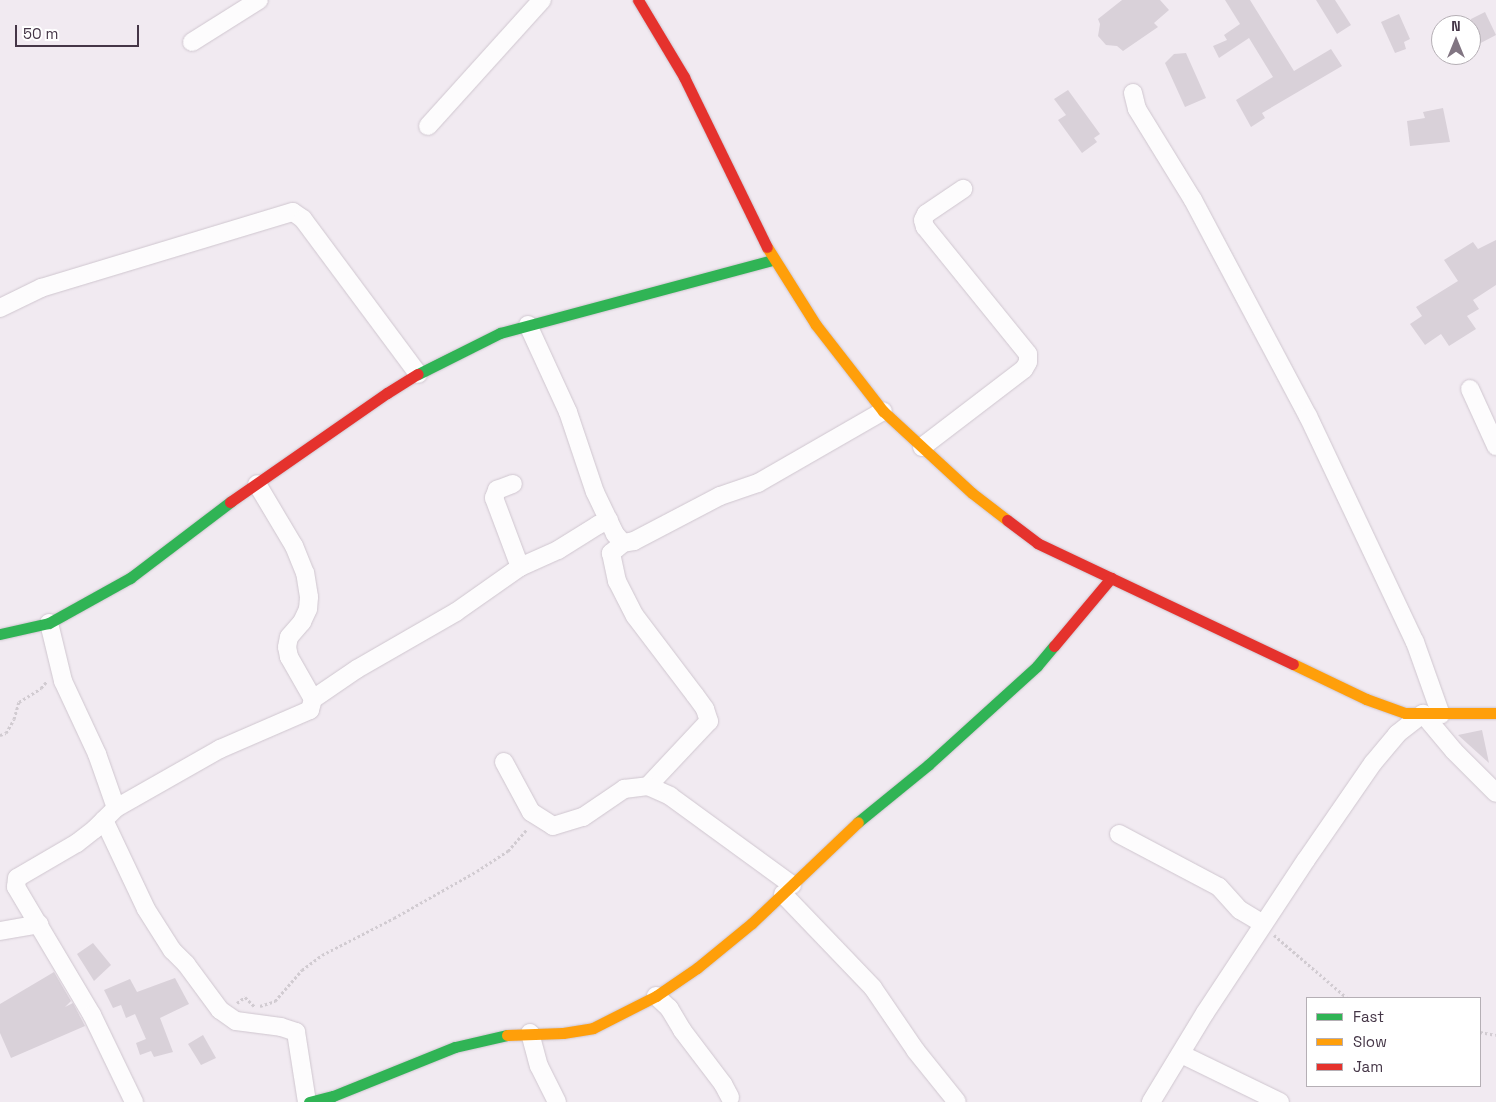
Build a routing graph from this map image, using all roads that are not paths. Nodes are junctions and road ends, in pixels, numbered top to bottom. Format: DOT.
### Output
graph roads {
  1 [pos="259,0"];
  2 [pos="542,0"];
  3 [pos="638,0"];
  4 [pos="192,42"];
  5 [pos="1133,92"];
  6 [pos="428,126"];
  7 [pos="963,189"];
  8 [pos="773,260"];
  9 [pos="0,308"];
  10 [pos="528,325"];
  11 [pos="418,374"];
  12 [pos="1470,389"];
  13 [pos="883,411"];
  14 [pos="1496,446"];
  15 [pos="922,447"];
  16 [pos="257,484"];
  17 [pos="513,484"];
  18 [pos="609,520"];
  19 [pos="623,543"];
  20 [pos="520,567"];
  21 [pos="1111,578"];
  22 [pos="48,623"];
  23 [pos="0,634"];
  24 [pos="313,699"];
  25 [pos="1496,713"];
  26 [pos="1432,714"];
  27 [pos="504,762"];
  28 [pos="648,786"];
  29 [pos="1496,793"];
  30 [pos="110,814"];
  31 [pos="1119,834"];
  32 [pos="788,889"];
  33 [pos="39,924"];
  34 [pos="1263,924"];
  35 [pos="0,931"];
  36 [pos="656,996"];
  37 [pos="530,1033"];
  38 [pos="1181,1054"];
  39 [pos="730,1097"];
  40 [pos="134,1102"];
  41 [pos="308,1102"];
  42 [pos="557,1102"];
  43 [pos="957,1102"];
  44 [pos="1151,1102"];
  45 [pos="1280,1102"];
  1 -- 4 [label="street"];
  2 -- 6 [label="street"];
  3 -- 8 [label="street"];
  5 -- 26 [label="street"];
  7 -- 15 [label="street"];
  8 -- 10 [label="street"];
  8 -- 13 [label="street"];
  9 -- 11 [label="street"];
  10 -- 11 [label="street"];
  10 -- 18 [label="street"];
  11 -- 16 [label="street"];
  12 -- 14 [label="street"];
  13 -- 15 [label="street"];
  13 -- 19 [label="street"];
  15 -- 21 [label="street"];
  16 -- 22 [label="street"];
  16 -- 24 [label="street"];
  17 -- 20 [label="street"];
  18 -- 19 [label="street"];
  18 -- 20 [label="street"];
  19 -- 28 [label="street"];
  20 -- 24 [label="street"];
  21 -- 26 [label="street"];
  21 -- 32 [label="street"];
  22 -- 23 [label="street"];
  22 -- 30 [label="street"];
  24 -- 30 [label="street"];
  25 -- 26 [label="street"];
  26 -- 29 [label="street"];
  26 -- 34 [label="street"];
  27 -- 28 [label="street"];
  28 -- 32 [label="street"];
  30 -- 33 [label="street"];
  30 -- 41 [label="street"];
  31 -- 34 [label="street"];
  32 -- 36 [label="street"];
  32 -- 43 [label="street"];
  33 -- 35 [label="street"];
  33 -- 40 [label="street"];
  34 -- 38 [label="street"];
  36 -- 37 [label="street"];
  36 -- 39 [label="street"];
  37 -- 41 [label="street"];
  37 -- 42 [label="street"];
  38 -- 44 [label="street"];
  38 -- 45 [label="street"];
}
